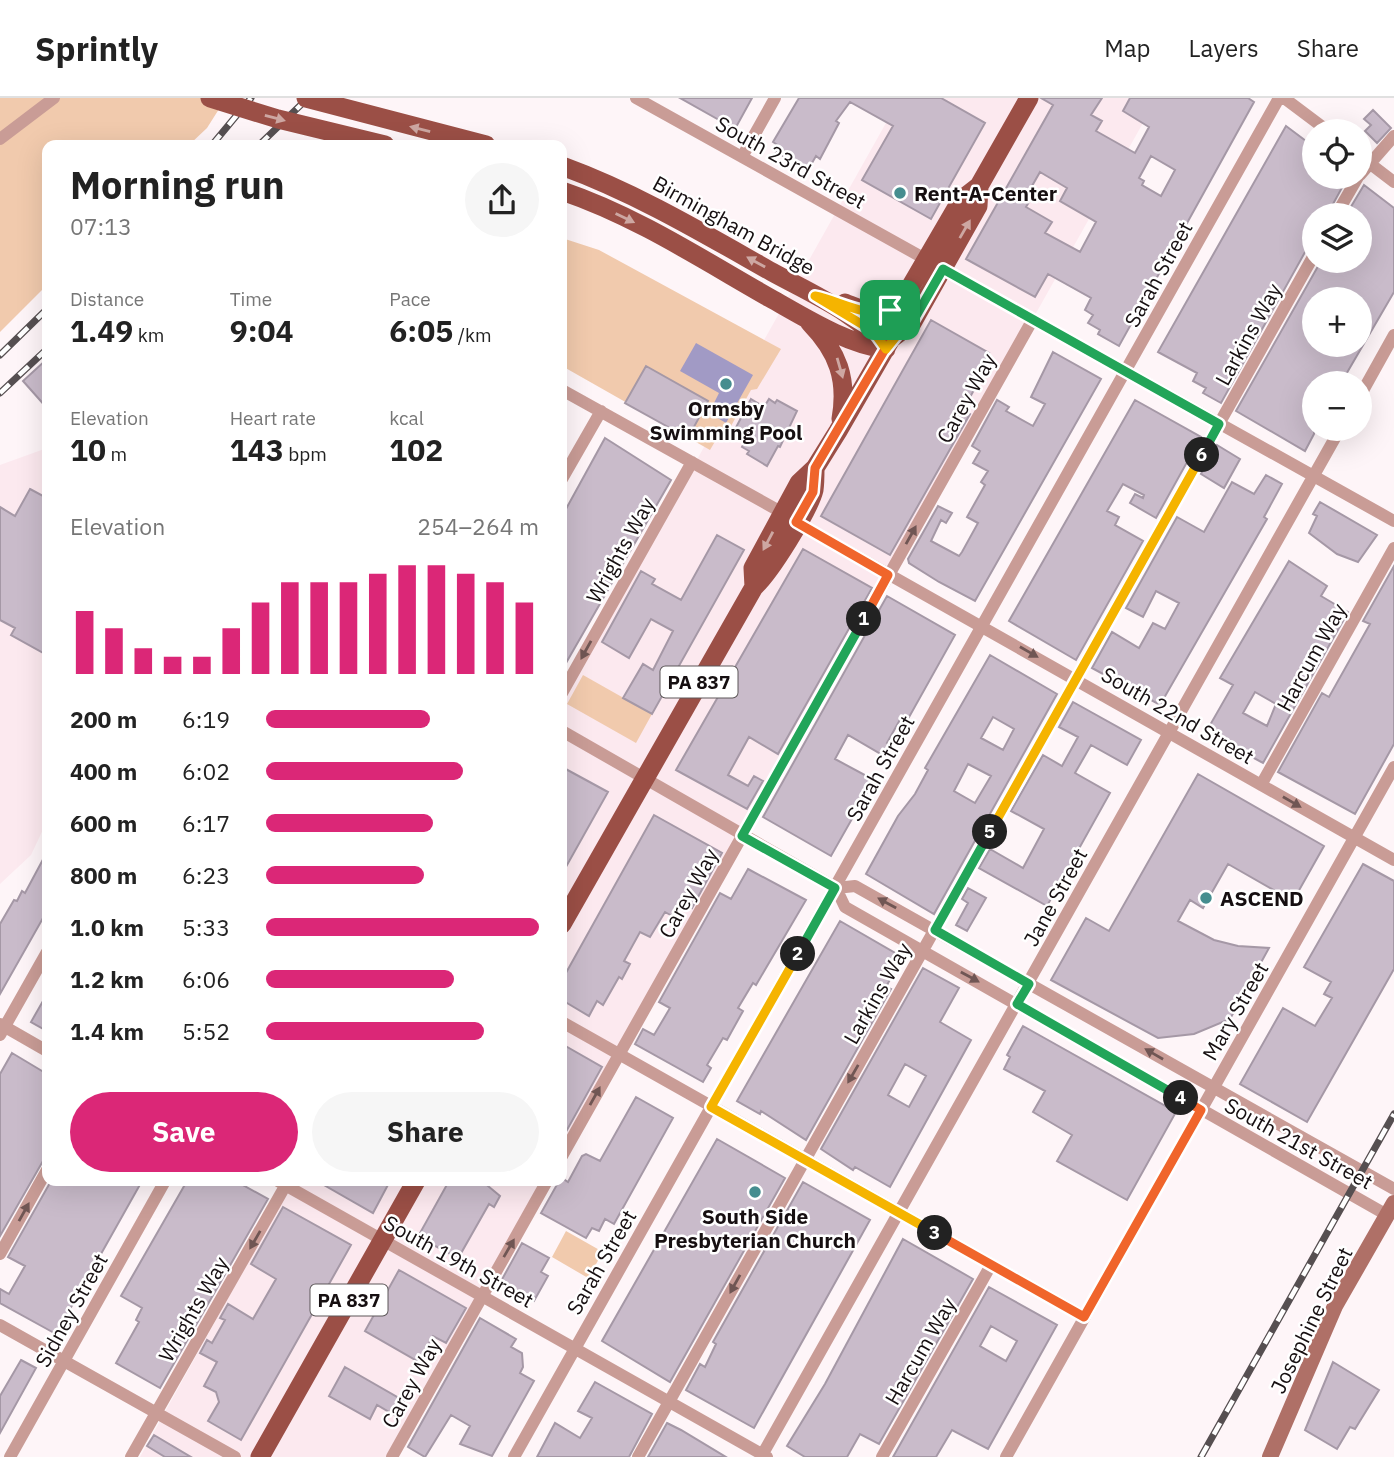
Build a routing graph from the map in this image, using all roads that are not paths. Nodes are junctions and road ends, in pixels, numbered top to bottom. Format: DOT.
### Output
graph roads {
  1 [pos="54,98"];
  2 [pos="210,98"];
  3 [pos="306,98"];
  4 [pos="636,98"];
  5 [pos="775,98"];
  6 [pos="1029,98"];
  7 [pos="1281,98"];
  8 [pos="652,102"];
  9 [pos="1311,119"];
  10 [pos="1394,136"];
  11 [pos="0,139"];
  12 [pos="364,140"];
  13 [pos="467,140"];
  14 [pos="1372,153"];
  15 [pos="742,156"];
  16 [pos="1372,165"];
  17 [pos="567,168"];
  18 [pos="1394,182"];
  19 [pos="567,193"];
  20 [pos="935,264"];
  21 [pos="1304,273"];
  22 [pos="815,296"];
  23 [pos="906,296"];
  24 [pos="804,317"];
  25 [pos="1033,319"];
  26 [pos="1394,335"];
  27 [pos="889,344"];
  28 [pos="1125,371"];
  29 [pos="1372,374"];
  30 [pos="567,393"];
  31 [pos="601,411"];
  32 [pos="1219,424"];
  33 [pos="838,431"];
  34 [pos="1333,441"];
  35 [pos="692,462"];
  36 [pos="567,470"];
  37 [pos="1313,475"];
  38 [pos="790,517"];
  39 [pos="1394,521"];
  40 [pos="1394,548"];
  41 [pos="888,575"];
  42 [pos="982,626"];
  43 [pos="1075,679"];
  44 [pos="567,684"];
  45 [pos="1169,732"];
  46 [pos="567,734"];
  47 [pos="1394,767"];
  48 [pos="644,778"];
  49 [pos="1261,785"];
  50 [pos="742,836"];
  51 [pos="1355,838"];
  52 [pos="1394,860"];
  53 [pos="835,888"];
  54 [pos="567,914"];
  55 [pos="935,930"];
  56 [pos="923,951"];
  57 [pos="42,960"];
  58 [pos="1029,984"];
  59 [pos="1017,1004"];
  60 [pos="567,1025"];
  61 [pos="2,1028"];
  62 [pos="42,1048"];
  63 [pos="619,1054"];
  64 [pos="1213,1088"];
  65 [pos="711,1107"];
  66 [pos="1201,1110"];
  67 [pos="1307,1140"];
  68 [pos="567,1147"];
  69 [pos="804,1160"];
  70 [pos="1295,1163"];
  71 [pos="42,1179"];
  72 [pos="162,1186"];
  73 [pos="282,1186"];
  74 [pos="289,1186"];
  75 [pos="413,1186"];
  76 [pos="544,1186"];
  77 [pos="1394,1189"];
  78 [pos="1390,1209"];
  79 [pos="898,1212"];
  80 [pos="383,1240"];
  81 [pos="0,1254"];
  82 [pos="991,1265"];
  83 [pos="482,1296"];
  84 [pos="1084,1317"];
  85 [pos="0,1325"];
  86 [pos="575,1348"];
  87 [pos="64,1360"];
  88 [pos="669,1402"];
  89 [pos="156,1412"];
  90 [pos="763,1456"];
  91 [pos="10,1457"];
  92 [pos="131,1457"];
  93 [pos="235,1457"];
  94 [pos="260,1457"];
  95 [pos="391,1457"];
  96 [pos="514,1457"];
  97 [pos="638,1457"];
  98 [pos="882,1457"];
  99 [pos="1006,1457"];
  100 [pos="1270,1457"];
  1 -- 11 [label="street"];
  2 -- 12 [label="main road, one-way, bridge"];
  13 -- 3 [label="main road, one-way, bridge"];
  4 -- 8 [label="street, South 23rd Street"];
  5 -- 15 [label="street"];
  6 -- 20 [label="main road, PA 837"];
  7 -- 9 [label="street"];
  7 -- 28 [label="street, Sarah Street"];
  8 -- 15 [label="street, South 23rd Street"];
  10 -- 14 [label="street"];
  15 -- 20 [label="street, South 23rd Street"];
  16 -- 18 [label="street"];
  22 -- 17 [label="main road, Birmingham Bridge, one-way"];
  19 -- 24 [label="main road, one-way"];
  20 -- 23 [label="main road"];
  20 -- 25 [label="street, South 23rd Street"];
  20 -- 27 [label="main road, PA 837"];
  21 -- 32 [label="street, Larkins Way"];
  22 -- 23 [label="main road"];
  22 -- 27 [label="main road, Birmingham Bridge"];
  23 -- 27 [label="main road"];
  24 -- 27 [label="main road"];
  24 -- 33 [label="main road, one-way"];
  25 -- 28 [label="street, South 23rd Street"];
  41 -- 25 [label="street, Carey Way, one-way"];
  26 -- 29 [label="street"];
  27 -- 33 [label="main road, PA 837"];
  28 -- 32 [label="street, South 23rd Street"];
  28 -- 42 [label="street, Sarah Street"];
  30 -- 31 [label="street, South 22nd Street"];
  31 -- 35 [label="street, South 22nd Street"];
  31 -- 36 [label="street"];
  32 -- 37 [label="street, South 23rd Street"];
  32 -- 43 [label="street, Larkins Way"];
  33 -- 38 [label="main road, PA 837"];
  34 -- 37 [label="street, Jane Street"];
  35 -- 38 [label="street, South 22nd Street"];
  35 -- 44 [label="street, Wrights Way, one-way"];
  37 -- 39 [label="street, South 23rd Street"];
  37 -- 45 [label="street, Jane Street"];
  38 -- 41 [label="street, South 22nd Street"];
  38 -- 48 [label="main road, PA 837"];
  40 -- 49 [label="street, Harcum Way"];
  41 -- 42 [label="street, South 22nd Street"];
  41 -- 50 [label="street, Carey Way"];
  42 -- 43 [label="street, South 22nd Street, one-way"];
  42 -- 53 [label="street, Sarah Street"];
  43 -- 45 [label="street, South 22nd Street"];
  43 -- 55 [label="street, Larkins Way"];
  45 -- 49 [label="street, South 22nd Street"];
  45 -- 58 [label="street, Jane Street"];
  46 -- 48 [label="street"];
  47 -- 51 [label="street, Mary Street"];
  48 -- 50 [label="street"];
  48 -- 54 [label="main road, PA 837"];
  49 -- 51 [label="street, South 22nd Street, one-way"];
  50 -- 53 [label="street"];
  50 -- 63 [label="street, Carey Way"];
  51 -- 52 [label="street, South 22nd Street"];
  51 -- 64 [label="street, Mary Street"];
  55 -- 53 [label="street, South 21st Street, one-way"];
  53 -- 56 [label="street, South 21st Street"];
  53 -- 65 [label="street, Sarah Street"];
  55 -- 56 [label="street, Larkins Way"];
  55 -- 58 [label="street, South 21st Street"];
  56 -- 59 [label="street, South 21st Street, one-way"];
  56 -- 69 [label="street, Larkins Way, one-way"];
  57 -- 61 [label="street"];
  58 -- 59 [label="street, Jane Street"];
  64 -- 58 [label="street, South 21st Street, one-way"];
  59 -- 66 [label="street, South 21st Street"];
  59 -- 79 [label="street, Jane Street"];
  60 -- 63 [label="street"];
  61 -- 62 [label="street"];
  63 -- 65 [label="street"];
  68 -- 63 [label="street, Carey Way, one-way"];
  64 -- 66 [label="street, Mary Street"];
  64 -- 67 [label="street, South 21st Street"];
  65 -- 69 [label="street"];
  65 -- 86 [label="street, Sarah Street"];
  66 -- 70 [label="street, South 21st Street"];
  66 -- 84 [label="street, Mary Street"];
  67 -- 70 [label="street"];
  67 -- 77 [label="street, South 21st Street"];
  69 -- 79 [label="street"];
  69 -- 88 [label="street, Larkins Way, one-way"];
  70 -- 78 [label="street, South 21st Street"];
  81 -- 71 [label="street, one-way"];
  72 -- 87 [label="street, Sidney Street"];
  73 -- 89 [label="street, Wrights Way, one-way"];
  74 -- 80 [label="street, South 19th Street"];
  75 -- 80 [label="main road, PA 837"];
  83 -- 76 [label="street, Carey Way, one-way"];
  78 -- 100 [label="street, Josephine Street"];
  79 -- 82 [label="street"];
  79 -- 90 [label="street, Jane Street"];
  80 -- 83 [label="street, South 19th Street"];
  80 -- 94 [label="main road, PA 837"];
  82 -- 84 [label="street"];
  82 -- 98 [label="street, Harcum Way"];
  83 -- 86 [label="street, South 19th Street"];
  83 -- 95 [label="street, Carey Way"];
  84 -- 99 [label="street, Mary Street"];
  85 -- 87 [label="street"];
  86 -- 88 [label="street, South 19th Street"];
  86 -- 96 [label="street, Sarah Street"];
  87 -- 89 [label="street"];
  87 -- 91 [label="street, Sidney Street"];
  88 -- 90 [label="street, South 19th Street"];
  88 -- 97 [label="street, Larkins Way"];
  89 -- 92 [label="street, Wrights Way"];
  89 -- 93 [label="street"];
}
